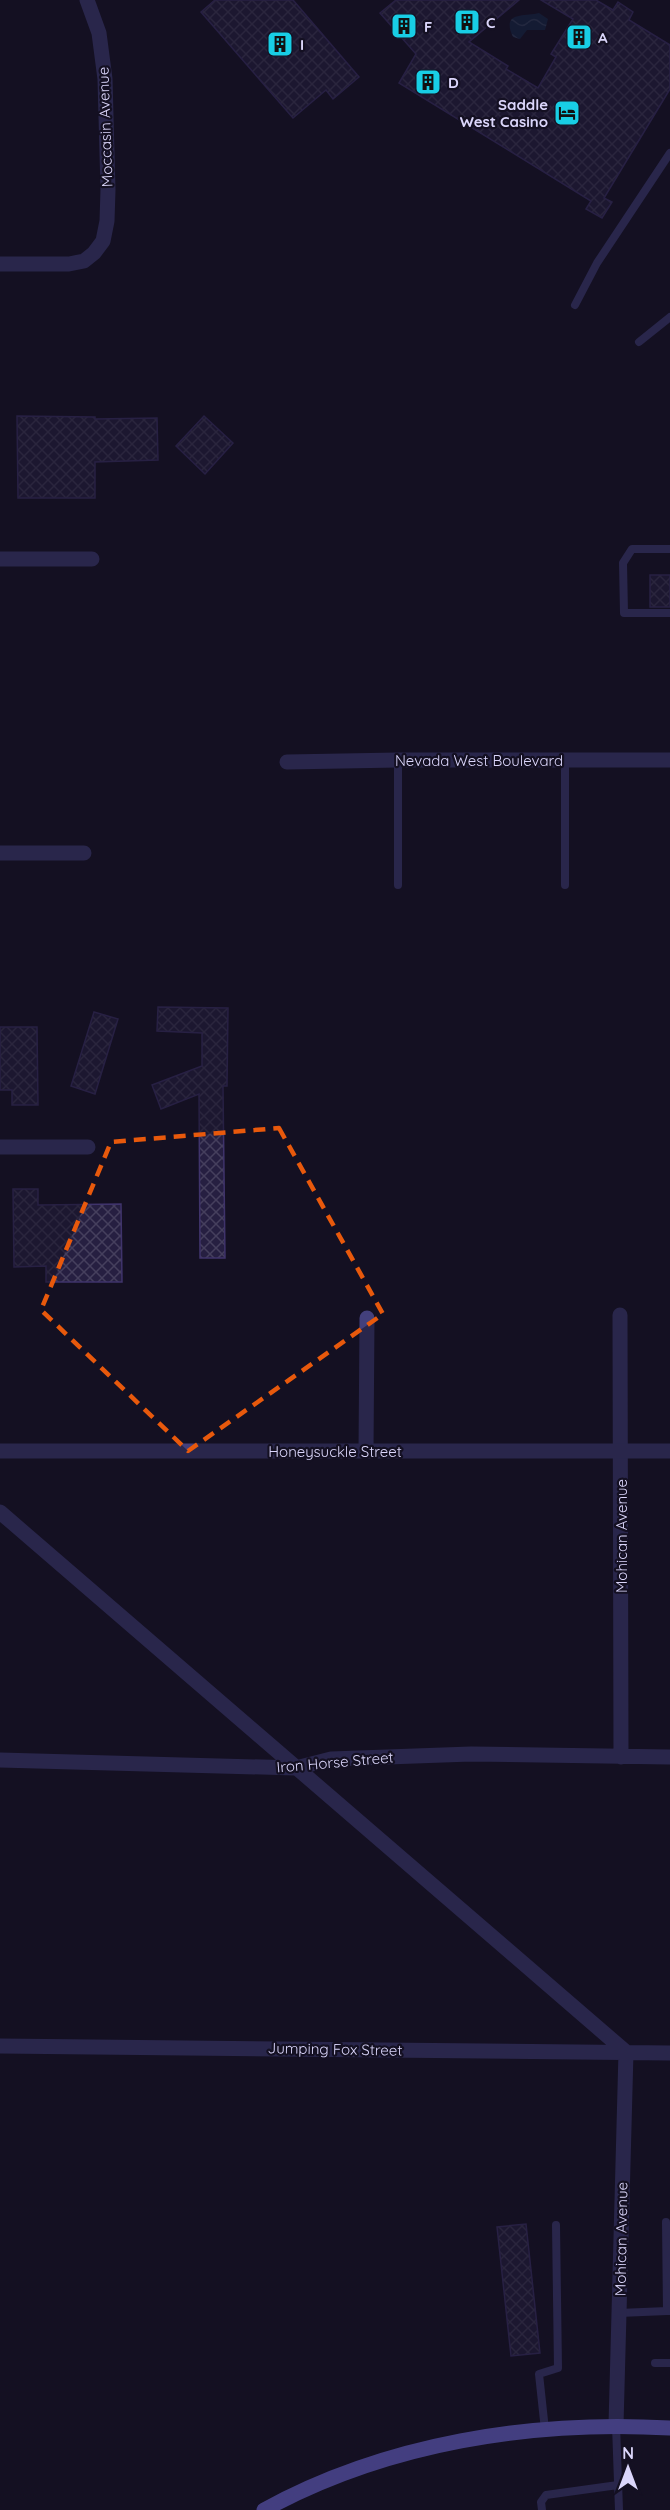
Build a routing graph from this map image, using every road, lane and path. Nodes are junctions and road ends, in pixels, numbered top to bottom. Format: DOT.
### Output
graph roads {
  1 [pos="87,0"];
  2 [pos="670,153"];
  3 [pos="0,264"];
  4 [pos="575,305"];
  5 [pos="670,317"];
  6 [pos="639,342"];
  7 [pos="670,549"];
  8 [pos="0,559"];
  9 [pos="93,559"];
  10 [pos="670,613"];
  11 [pos="398,760"];
  12 [pos="566,760"];
  13 [pos="670,760"];
  14 [pos="287,762"];
  15 [pos="0,853"];
  16 [pos="84,853"];
  17 [pos="398,885"];
  18 [pos="566,885"];
  19 [pos="88,1147"];
  20 [pos="0,1148"];
  21 [pos="620,1315"];
  22 [pos="367,1318"];
  23 [pos="0,1451"];
  24 [pos="366,1451"];
  25 [pos="670,1451"];
  26 [pos="621,1452"];
  27 [pos="0,1512"];
  28 [pos="621,1756"];
  29 [pos="670,1757"];
  30 [pos="0,1760"];
  31 [pos="296,1768"];
  32 [pos="0,2046"];
  33 [pos="626,2052"];
  34 [pos="670,2053"];
  35 [pos="666,2222"];
  36 [pos="555,2225"];
  37 [pos="669,2311"];
  38 [pos="619,2313"];
  39 [pos="670,2362"];
  40 [pos="655,2363"];
  41 [pos="616,2425"];
  42 [pos="670,2428"];
  43 [pos="545,2430"];
  44 [pos="618,2485"];
  45 [pos="264,2510"];
  46 [pos="542,2510"];
  47 [pos="619,2510"];
  1 -- 3 [label="street, Moccasin Avenue"];
  2 -- 4 [label="lane"];
  5 -- 6 [label="lane"];
  7 -- 10 [label="lane"];
  8 -- 9 [label="street"];
  11 -- 12 [label="street, Nevada West Boulevard"];
  11 -- 14 [label="street, Nevada West Boulevard"];
  11 -- 17 [label="lane"];
  12 -- 13 [label="street, Nevada West Boulevard"];
  12 -- 18 [label="lane"];
  15 -- 16 [label="street"];
  19 -- 20 [label="street"];
  21 -- 26 [label="street, Mohican Avenue"];
  22 -- 24 [label="street"];
  23 -- 24 [label="street, Honeysuckle Street"];
  24 -- 26 [label="street, Honeysuckle Street"];
  25 -- 26 [label="street, Honeysuckle Street"];
  26 -- 28 [label="street, Mohican Avenue"];
  27 -- 31 [label="street"];
  28 -- 29 [label="street, Iron Horse Street"];
  28 -- 31 [label="street, Iron Horse Street"];
  30 -- 31 [label="street, Iron Horse Street"];
  31 -- 33 [label="street"];
  32 -- 33 [label="street, Jumping Fox Street"];
  33 -- 34 [label="street, Jumping Fox Street"];
  33 -- 38 [label="street, Mohican Avenue"];
  35 -- 37 [label="lane"];
  36 -- 43 [label="lane"];
  37 -- 38 [label="lane"];
  38 -- 41 [label="street, Mohican Avenue"];
  39 -- 40 [label="lane"];
  41 -- 42 [label="main road"];
  41 -- 43 [label="main road"];
  41 -- 44 [label="lane"];
  43 -- 45 [label="main road"];
  44 -- 46 [label="lane"];
  44 -- 47 [label="lane"];
}
